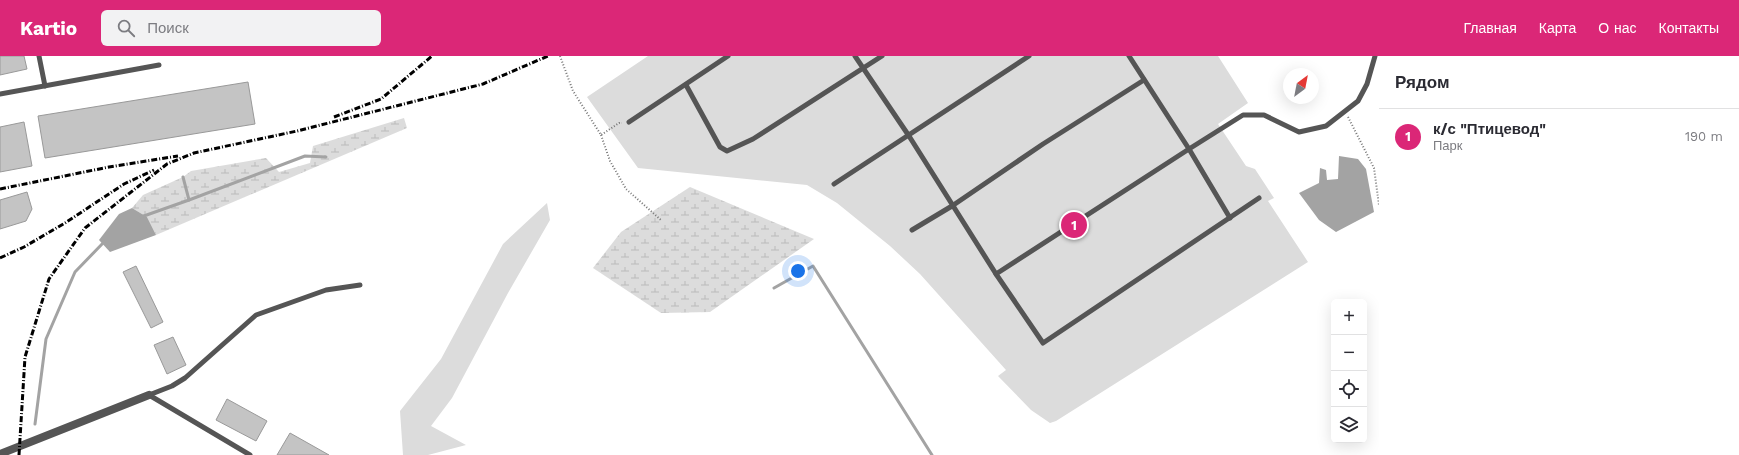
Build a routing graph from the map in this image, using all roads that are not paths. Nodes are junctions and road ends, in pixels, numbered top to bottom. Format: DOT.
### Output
graph roads {
  1 [pos="40,56"];
  2 [pos="728,56"];
  3 [pos="854,56"];
  4 [pos="882,56"];
  5 [pos="1029,56"];
  6 [pos="1129,56"];
  7 [pos="1375,56"];
  8 [pos="159,65"];
  9 [pos="863,70"];
  10 [pos="1144,80"];
  11 [pos="686,84"];
  12 [pos="45,86"];
  13 [pos="0,94"];
  14 [pos="629,122"];
  15 [pos="909,136"];
  16 [pos="1188,149"];
  17 [pos="834,184"];
  18 [pos="1259,198"];
  19 [pos="952,206"];
  20 [pos="1230,218"];
  21 [pos="912,230"];
  22 [pos="996,274"];
  23 [pos="360,285"];
  24 [pos="149,395"];
  25 [pos="0,454"];
  26 [pos="250,455"];
  1 -- 12 [label="lane"];
  2 -- 11 [label="lane"];
  3 -- 9 [label="lane"];
  4 -- 9 [label="lane"];
  5 -- 15 [label="lane"];
  6 -- 10 [label="lane"];
  7 -- 16 [label="lane"];
  8 -- 12 [label="lane"];
  9 -- 11 [label="lane"];
  9 -- 15 [label="lane"];
  10 -- 16 [label="lane"];
  10 -- 19 [label="lane"];
  11 -- 14 [label="lane"];
  12 -- 13 [label="lane"];
  15 -- 17 [label="lane"];
  15 -- 19 [label="lane"];
  16 -- 20 [label="lane"];
  16 -- 22 [label="lane"];
  18 -- 20 [label="lane"];
  19 -- 21 [label="lane"];
  19 -- 22 [label="lane"];
  20 -- 22 [label="lane"];
  23 -- 24 [label="lane"];
  24 -- 25 [label="street"];
  24 -- 26 [label="lane"];
}
